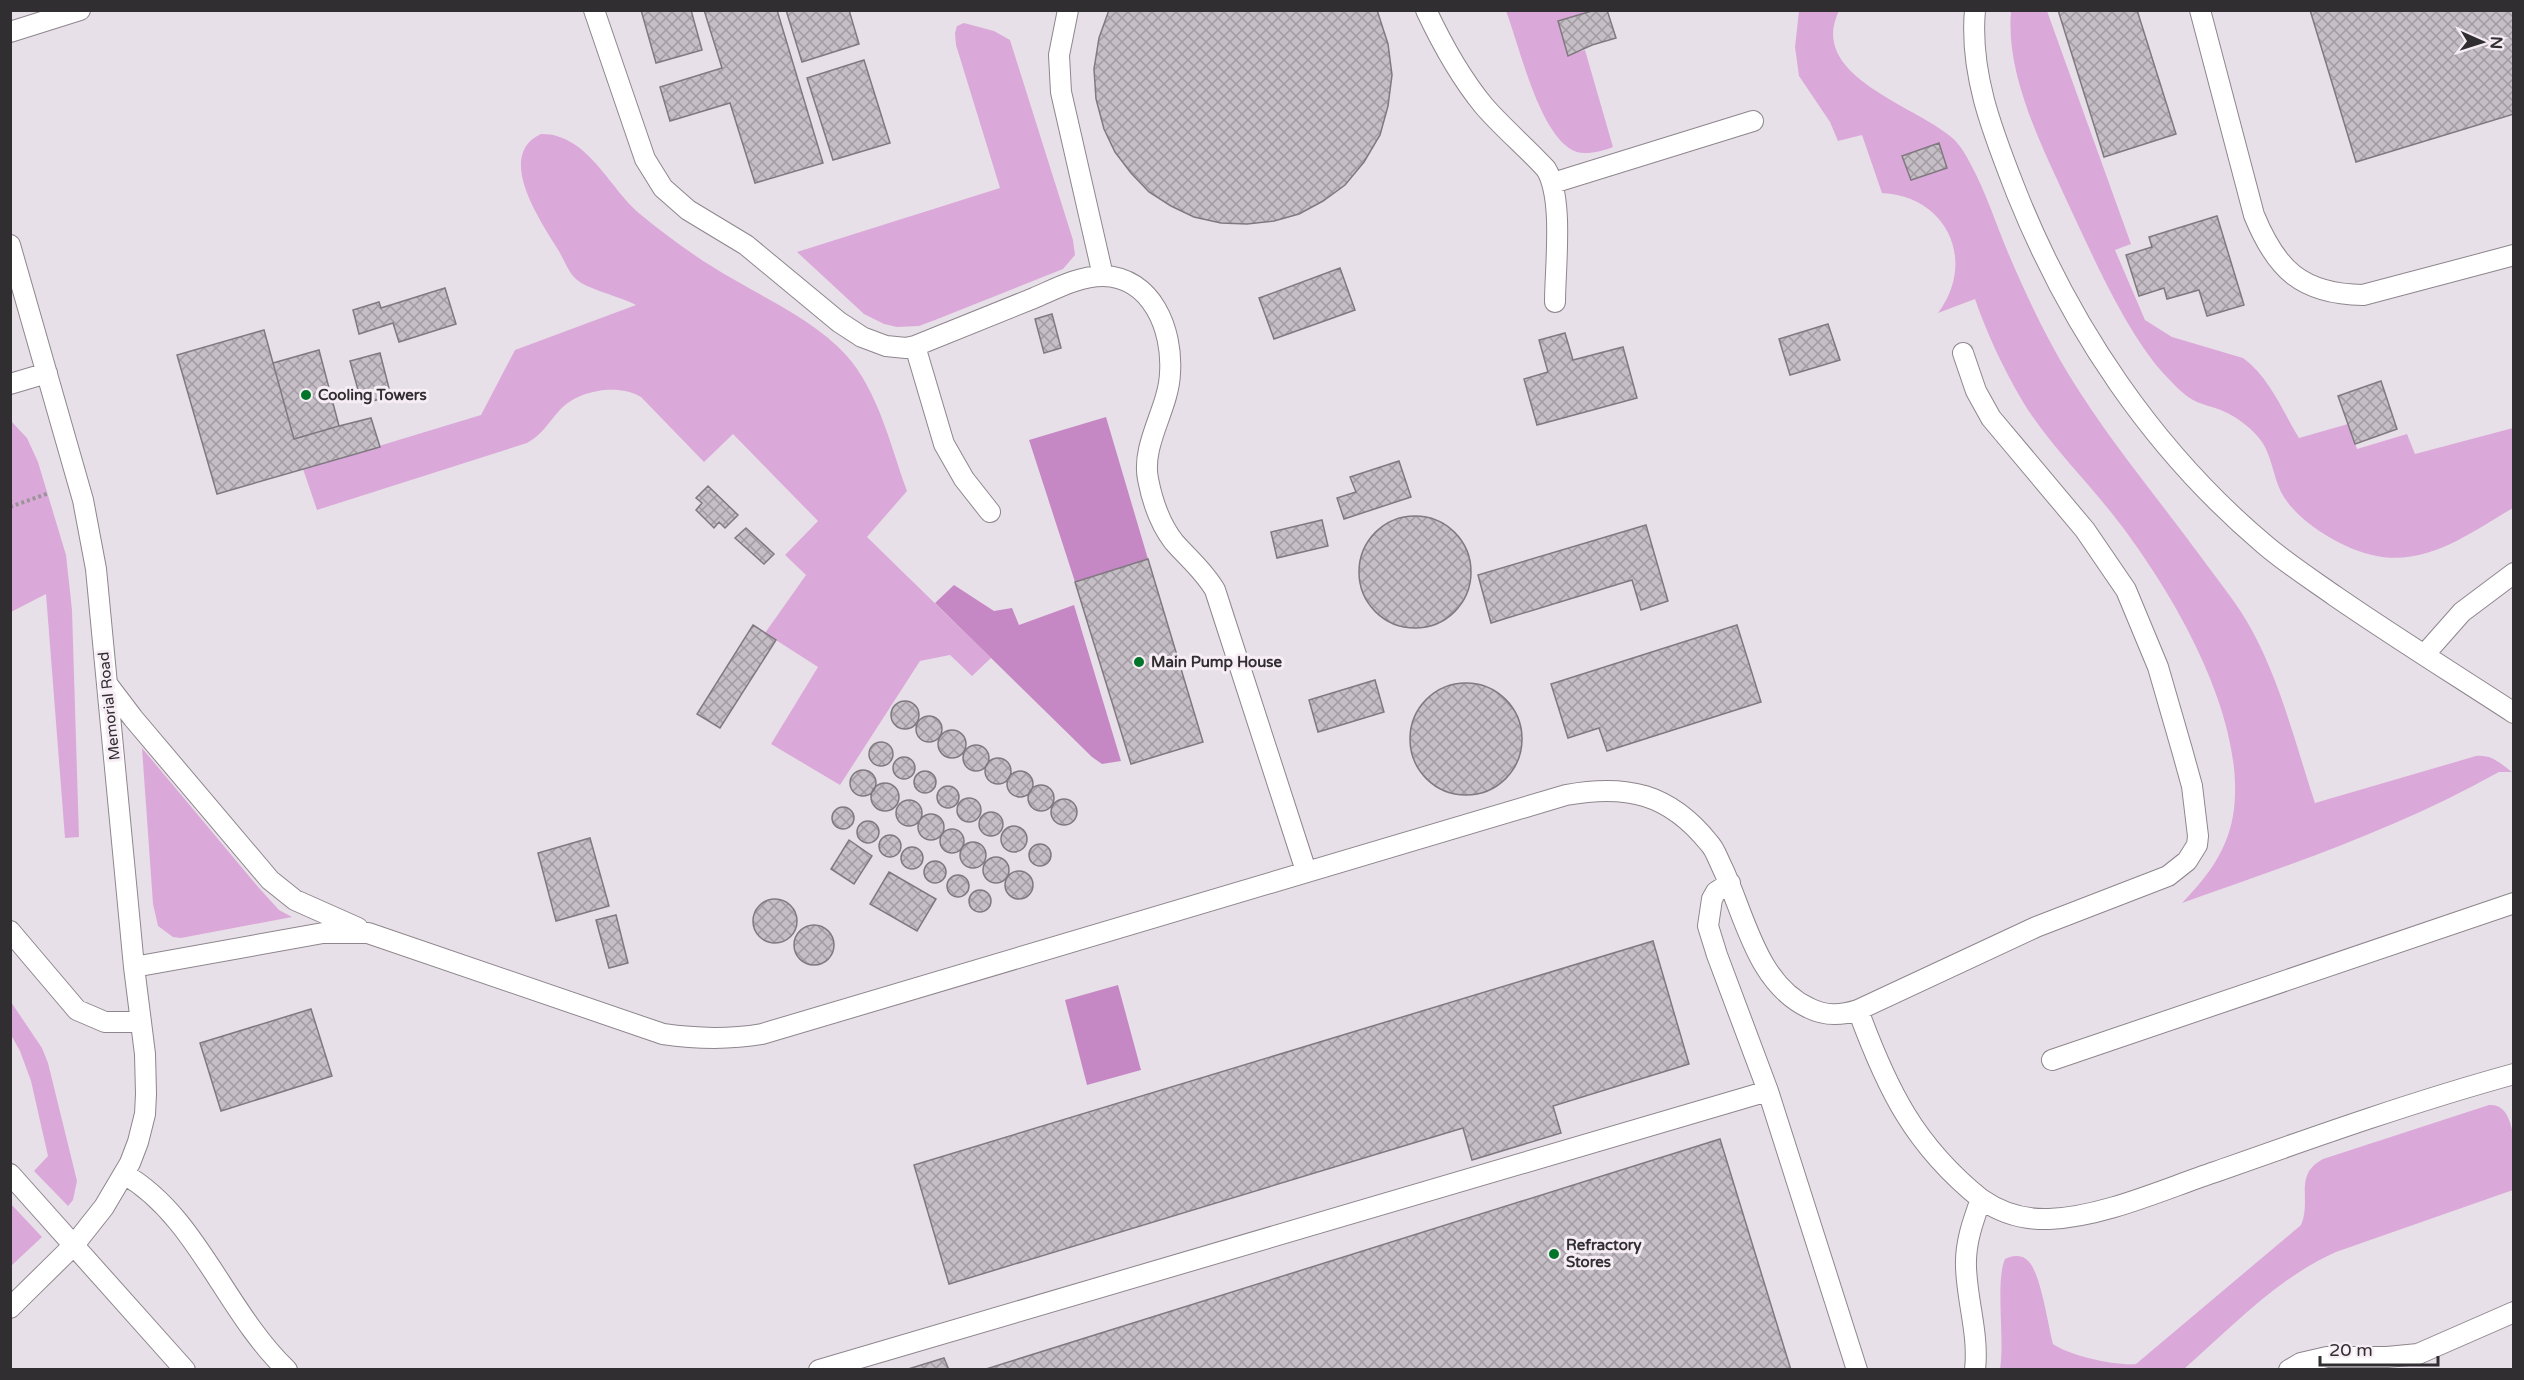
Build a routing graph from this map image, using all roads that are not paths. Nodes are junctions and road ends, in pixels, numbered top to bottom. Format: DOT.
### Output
graph roads {
  1 [pos="80,10"];
  2 [pos="594,10"];
  3 [pos="1068,10"];
  4 [pos="1426,10"];
  5 [pos="1975,10"];
  6 [pos="2200,10"];
  7 [pos="10,32"];
  8 [pos="1753,121"];
  9 [pos="1552,183"];
  10 [pos="10,245"];
  11 [pos="2514,255"];
  12 [pos="1103,276"];
  13 [pos="1555,302"];
  14 [pos="915,346"];
  15 [pos="1963,353"];
  16 [pos="47,373"];
  17 [pos="10,384"];
  18 [pos="990,512"];
  19 [pos="2514,573"];
  20 [pos="2424,655"];
  21 [pos="106,683"];
  22 [pos="2514,713"];
  23 [pos="1306,871"];
  24 [pos="1730,883"];
  25 [pos="2514,903"];
  26 [pos="10,932"];
  27 [pos="384,938"];
  28 [pos="134,967"];
  29 [pos="1858,1010"];
  30 [pos="141,1022"];
  31 [pos="2052,1060"];
  32 [pos="2514,1074"];
  33 [pos="1768,1091"];
  34 [pos="10,1174"];
  35 [pos="124,1174"];
  36 [pos="1981,1199"];
  37 [pos="74,1245"];
  38 [pos="10,1308"];
  39 [pos="2514,1312"];
  40 [pos="2466,1333"];
  41 [pos="185,1370"];
  42 [pos="287,1370"];
  43 [pos="819,1370"];
  44 [pos="1857,1370"];
  45 [pos="1975,1370"];
  46 [pos="2289,1370"];
  47 [pos="2407,1370"];
  1 -- 7 [label="lane"];
  2 -- 14 [label="lane"];
  3 -- 12 [label="lane"];
  4 -- 9 [label="lane"];
  5 -- 20 [label="lane"];
  6 -- 11 [label="lane"];
  8 -- 9 [label="lane"];
  9 -- 13 [label="lane"];
  10 -- 16 [label="lane, Memorial Road"];
  12 -- 14 [label="lane"];
  12 -- 23 [label="lane"];
  14 -- 18 [label="lane"];
  15 -- 29 [label="lane"];
  16 -- 17 [label="lane"];
  16 -- 21 [label="lane, Memorial Road"];
  19 -- 20 [label="lane"];
  20 -- 22 [label="lane"];
  21 -- 27 [label="lane"];
  21 -- 28 [label="lane, Memorial Road"];
  23 -- 24 [label="lane"];
  23 -- 27 [label="lane"];
  24 -- 29 [label="lane"];
  24 -- 33 [label="lane"];
  25 -- 31 [label="lane"];
  26 -- 30 [label="lane"];
  27 -- 28 [label="lane"];
  28 -- 30 [label="lane, Memorial Road"];
  29 -- 36 [label="lane"];
  30 -- 35 [label="lane, Memorial Road"];
  32 -- 36 [label="lane"];
  33 -- 43 [label="lane"];
  33 -- 44 [label="lane"];
  34 -- 37 [label="lane"];
  35 -- 37 [label="lane, Memorial Road"];
  35 -- 42 [label="lane"];
  36 -- 45 [label="lane"];
  37 -- 38 [label="lane, Memorial Road"];
  37 -- 41 [label="lane"];
  39 -- 40 [label="lane"];
  40 -- 46 [label="lane"];
  40 -- 47 [label="lane"];
}
